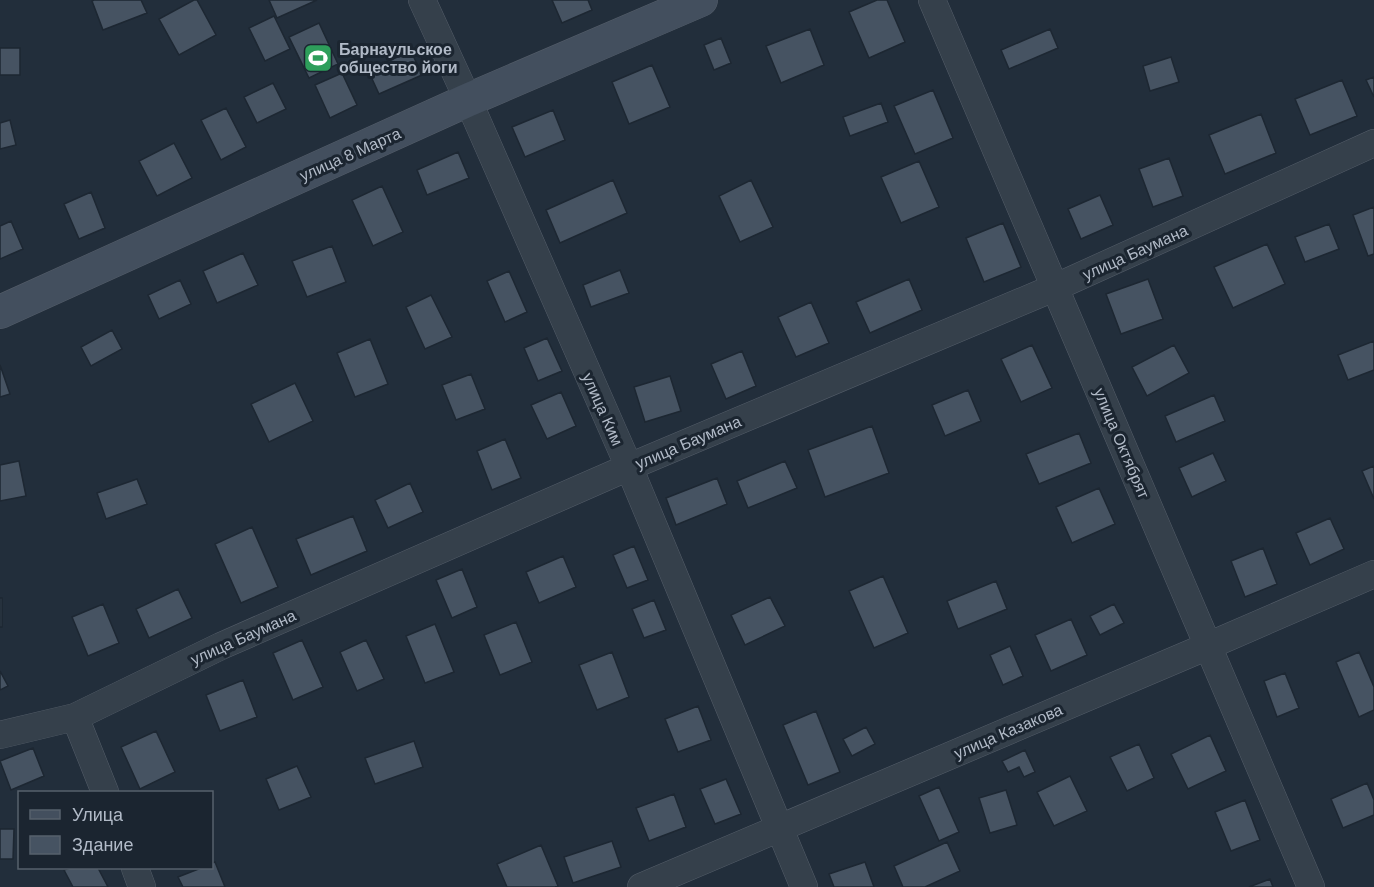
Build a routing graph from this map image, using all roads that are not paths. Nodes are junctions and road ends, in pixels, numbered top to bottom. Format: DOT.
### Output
graph roads {
  1 [pos="422,0"];
  2 [pos="701,0"];
  3 [pos="932,0"];
  4 [pos="468,100"];
  5 [pos="1374,143"];
  6 [pos="1056,287"];
  7 [pos="0,312"];
  8 [pos="629,467"];
  9 [pos="1374,574"];
  10 [pos="1208,646"];
  11 [pos="75,717"];
  12 [pos="0,735"];
  13 [pos="105,791"];
  14 [pos="778,828"];
  15 [pos="136,869"];
  16 [pos="142,887"];
  17 [pos="641,887"];
  18 [pos="804,887"];
  19 [pos="1311,887"];
  1 -- 4 [label="street, улица Ким"];
  2 -- 4 [label="main road, улица 8 Марта"];
  3 -- 6 [label="street, улица Октябрят"];
  4 -- 7 [label="main road, улица 8 Марта"];
  4 -- 8 [label="street, улица Ким"];
  5 -- 6 [label="street, улица Баумана"];
  6 -- 8 [label="street, улица Баумана"];
  6 -- 10 [label="street, улица Октябрят"];
  8 -- 11 [label="street, улица Баумана"];
  8 -- 14 [label="street, улица Ким"];
  9 -- 10 [label="street, улица Казакова"];
  10 -- 14 [label="street, улица Казакова"];
  10 -- 19 [label="street, улица Октябрят"];
  11 -- 12 [label="street, улица Баумана"];
  11 -- 13 [label="street"];
  14 -- 17 [label="street, улица Казакова"];
  14 -- 18 [label="street, улица Ким"];
  15 -- 16 [label="street"];
}
